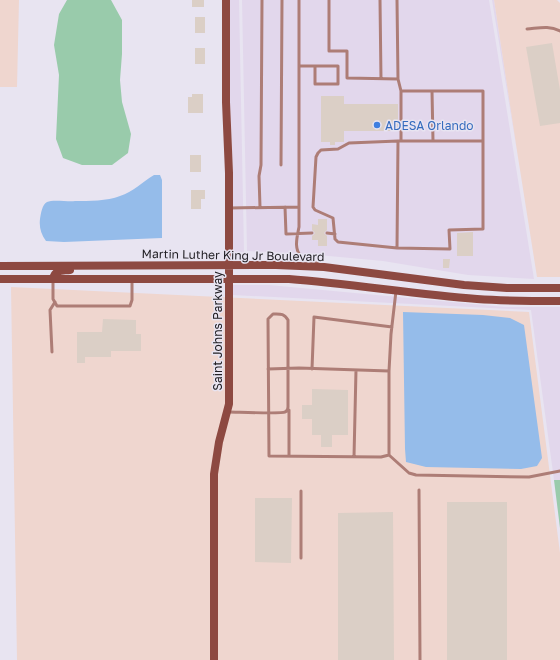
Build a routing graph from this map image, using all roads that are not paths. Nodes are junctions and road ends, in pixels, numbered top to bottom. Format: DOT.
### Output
graph roads {
  1 [pos="226,0"];
  2 [pos="262,0"];
  3 [pos="282,0"];
  4 [pos="299,0"];
  5 [pos="329,0"];
  6 [pos="380,0"];
  7 [pos="397,0"];
  8 [pos="527,29"];
  9 [pos="560,31"];
  10 [pos="299,66"];
  11 [pos="315,66"];
  12 [pos="381,79"];
  13 [pos="398,79"];
  14 [pos="400,90"];
  15 [pos="432,91"];
  16 [pos="399,141"];
  17 [pos="433,141"];
  18 [pos="483,141"];
  19 [pos="281,165"];
  20 [pos="260,207"];
  21 [pos="285,207"];
  22 [pos="299,207"];
  23 [pos="229,208"];
  24 [pos="312,233"];
  25 [pos="327,233"];
  26 [pos="298,234"];
  27 [pos="335,234"];
  28 [pos="398,248"];
  29 [pos="112,265"];
  30 [pos="229,265"];
  31 [pos="0,266"];
  32 [pos="324,267"];
  33 [pos="382,275"];
  34 [pos="132,278"];
  35 [pos="229,278"];
  36 [pos="0,279"];
  37 [pos="53,279"];
  38 [pos="560,288"];
  39 [pos="394,290"];
  40 [pos="560,301"];
  41 [pos="55,302"];
  42 [pos="392,327"];
  43 [pos="52,352"];
  44 [pos="288,368"];
  45 [pos="268,369"];
  46 [pos="312,369"];
  47 [pos="356,370"];
  48 [pos="389,371"];
  49 [pos="288,407"];
  50 [pos="227,412"];
  51 [pos="268,413"];
  52 [pos="389,455"];
  53 [pos="289,456"];
  54 [pos="354,457"];
  55 [pos="560,471"];
  56 [pos="419,490"];
  57 [pos="301,491"];
  58 [pos="301,558"];
  59 [pos="214,660"];
  60 [pos="420,660"];
  1 -- 23 [label="main road, Saint Johns Parkway"];
  2 -- 20 [label="lane"];
  3 -- 19 [label="lane"];
  4 -- 10 [label="lane"];
  5 -- 12 [label="lane"];
  6 -- 12 [label="lane"];
  7 -- 13 [label="lane"];
  8 -- 9 [label="lane"];
  10 -- 11 [label="lane"];
  10 -- 22 [label="lane"];
  11 -- 11 [label="lane"];
  12 -- 13 [label="lane"];
  13 -- 14 [label="lane"];
  14 -- 15 [label="lane"];
  14 -- 16 [label="lane"];
  15 -- 17 [label="lane"];
  15 -- 18 [label="lane"];
  16 -- 17 [label="lane"];
  16 -- 27 [label="lane"];
  16 -- 28 [label="lane"];
  17 -- 18 [label="lane"];
  18 -- 28 [label="lane"];
  20 -- 21 [label="lane"];
  20 -- 23 [label="lane"];
  21 -- 22 [label="lane"];
  21 -- 26 [label="lane"];
  22 -- 26 [label="lane"];
  23 -- 30 [label="main road, Saint Johns Parkway"];
  24 -- 26 [label="lane"];
  25 -- 27 [label="lane"];
  26 -- 32 [label="lane"];
  27 -- 28 [label="lane"];
  29 -- 30 [label="main road, Martin Luther King Jr Boulevard"];
  29 -- 31 [label="main road, Martin Luther King Jr Boulevard"];
  29 -- 37 [label="main road"];
  30 -- 32 [label="main road, Martin Luther King Jr Boulevard"];
  30 -- 35 [label="main road, Saint Johns Parkway"];
  32 -- 33 [label="main road, Martin Luther King Jr Boulevard"];
  33 -- 38 [label="main road, Martin Luther King Jr Boulevard"];
  33 -- 39 [label="main road"];
  34 -- 35 [label="main road, Martin Luther King Jr Boulevard"];
  34 -- 37 [label="main road, Martin Luther King Jr Boulevard"];
  34 -- 41 [label="lane"];
  35 -- 39 [label="main road, Martin Luther King Jr Boulevard"];
  35 -- 50 [label="main road, Saint Johns Parkway"];
  36 -- 37 [label="main road, Martin Luther King Jr Boulevard"];
  37 -- 41 [label="lane"];
  39 -- 40 [label="main road, Martin Luther King Jr Boulevard"];
  39 -- 42 [label="lane"];
  41 -- 43 [label="lane"];
  42 -- 46 [label="lane"];
  42 -- 48 [label="lane"];
  44 -- 45 [label="lane"];
  44 -- 45 [label="lane"];
  44 -- 46 [label="lane"];
  44 -- 49 [label="lane"];
  45 -- 51 [label="lane"];
  46 -- 47 [label="lane"];
  47 -- 48 [label="lane"];
  47 -- 54 [label="lane"];
  48 -- 52 [label="lane"];
  49 -- 51 [label="lane"];
  49 -- 53 [label="lane"];
  50 -- 51 [label="lane"];
  50 -- 59 [label="main road, Saint Johns Parkway"];
  51 -- 53 [label="lane"];
  52 -- 54 [label="lane"];
  52 -- 55 [label="lane"];
  53 -- 54 [label="lane"];
  56 -- 60 [label="lane"];
  57 -- 58 [label="lane"];
}
